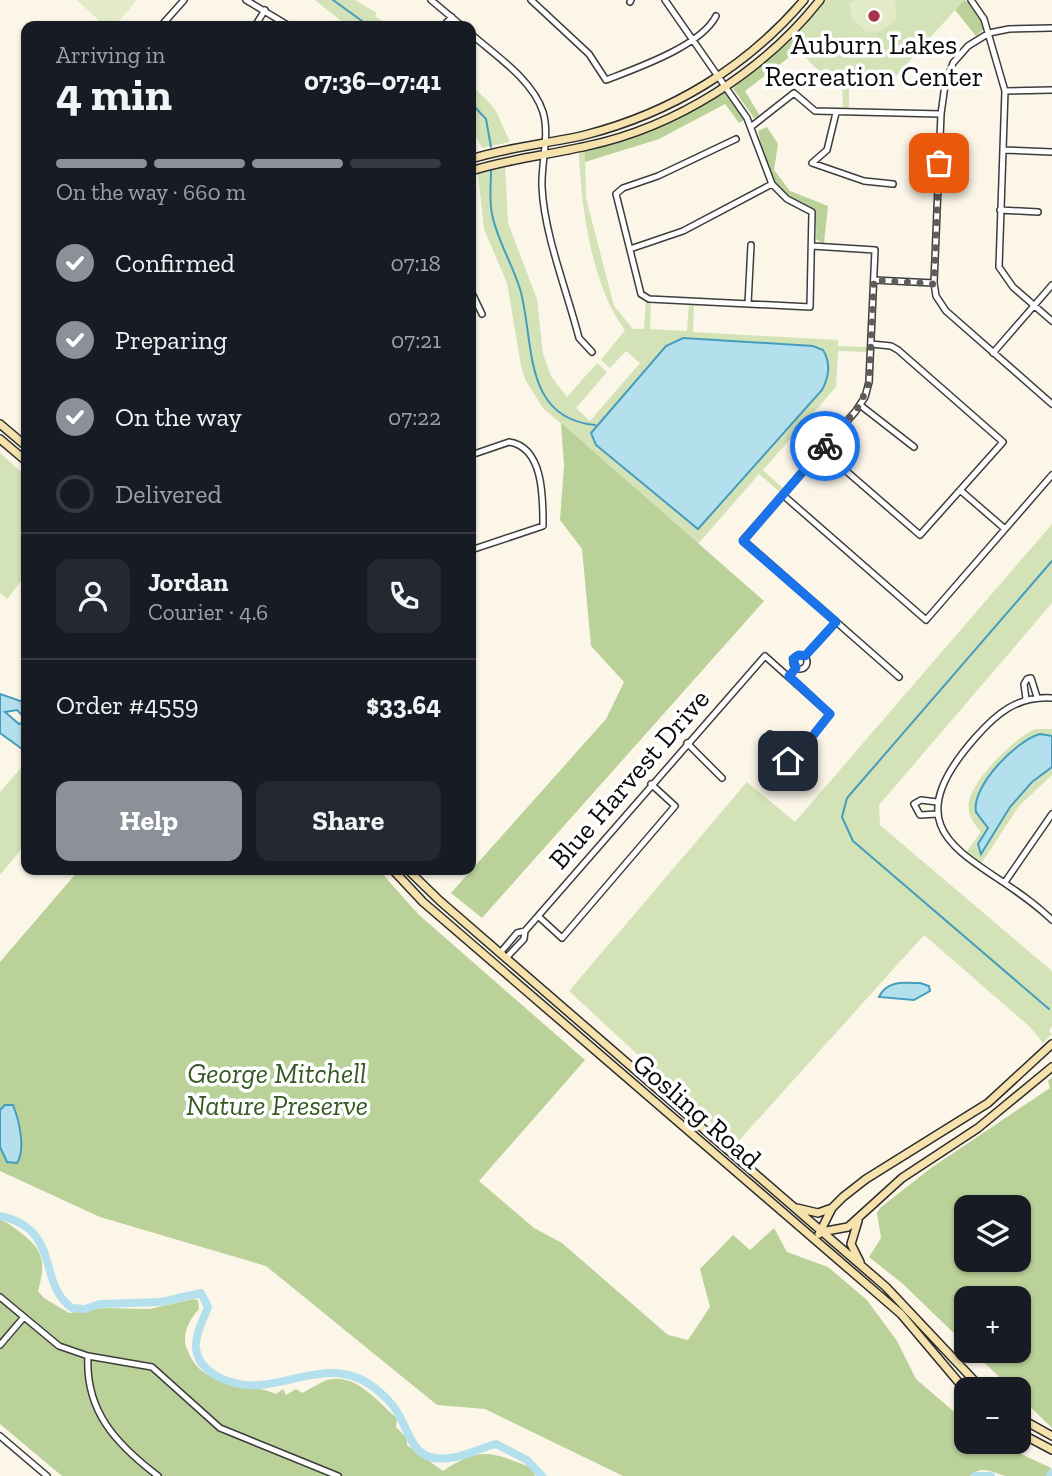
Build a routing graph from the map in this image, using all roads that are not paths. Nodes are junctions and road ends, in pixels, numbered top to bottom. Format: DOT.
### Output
graph roads {
  1 [pos="184,0"];
  2 [pos="246,0"];
  3 [pos="431,0"];
  4 [pos="531,0"];
  5 [pos="665,0"];
  6 [pos="804,0"];
  7 [pos="820,0"];
  8 [pos="971,0"];
  9 [pos="265,10"];
  10 [pos="716,16"];
  11 [pos="452,17"];
  12 [pos="165,21"];
  13 [pos="258,21"];
  14 [pos="282,21"];
  15 [pos="448,21"];
  16 [pos="457,21"];
  17 [pos="1052,28"];
  18 [pos="989,33"];
  19 [pos="694,38"];
  20 [pos="476,39"];
  21 [pos="720,75"];
  22 [pos="727,85"];
  23 [pos="1052,90"];
  24 [pos="1006,92"];
  25 [pos="836,113"];
  26 [pos="941,114"];
  27 [pos="752,126"];
  28 [pos="736,139"];
  29 [pos="546,142"];
  30 [pos="1003,150"];
  31 [pos="1052,152"];
  32 [pos="545,154"];
  33 [pos="476,158"];
  34 [pos="476,170"];
  35 [pos="772,184"];
  36 [pos="893,184"];
  37 [pos="1000,210"];
  38 [pos="1038,212"];
  39 [pos="751,246"];
  40 [pos="812,246"];
  41 [pos="630,249"];
  42 [pos="874,280"];
  43 [pos="934,284"];
  44 [pos="1052,285"];
  45 [pos="476,301"];
  46 [pos="748,304"];
  47 [pos="1034,306"];
  48 [pos="482,314"];
  49 [pos="1052,321"];
  50 [pos="871,344"];
  51 [pos="592,352"];
  52 [pos="993,353"];
  53 [pos="1052,404"];
  54 [pos="860,405"];
  55 [pos="0,424"];
  56 [pos="0,439"];
  57 [pos="21,442"];
  58 [pos="914,447"];
  59 [pos="822,450"];
  60 [pos="476,453"];
  61 [pos="21,457"];
  62 [pos="1052,475"];
  63 [pos="960,490"];
  64 [pos="783,495"];
  65 [pos="1005,529"];
  66 [pos="476,548"];
  67 [pos="836,622"];
  68 [pos="805,656"];
  69 [pos="796,668"];
  70 [pos="789,676"];
  71 [pos="899,677"];
  72 [pos="1037,697"];
  73 [pos="1052,698"];
  74 [pos="1027,699"];
  75 [pos="770,734"];
  76 [pos="687,743"];
  77 [pos="722,778"];
  78 [pos="651,784"];
  79 [pos="937,802"];
  80 [pos="937,814"];
  81 [pos="1052,814"];
  82 [pos="398,875"];
  83 [pos="414,875"];
  84 [pos="1005,882"];
  85 [pos="538,916"];
  86 [pos="1052,920"];
  87 [pos="503,956"];
  88 [pos="1052,1044"];
  89 [pos="1052,1067"];
  90 [pos="790,1205"];
  91 [pos="832,1208"];
  92 [pos="863,1213"];
  93 [pos="821,1232"];
  94 [pos="813,1240"];
  95 [pos="864,1268"];
  96 [pos="0,1297"];
  97 [pos="24,1317"];
  98 [pos="0,1345"];
  99 [pos="88,1356"];
  100 [pos="970,1377"];
  101 [pos="954,1378"];
  102 [pos="1031,1424"];
  103 [pos="0,1436"];
  104 [pos="1052,1436"];
  105 [pos="1031,1439"];
  106 [pos="1052,1450"];
  107 [pos="47,1476"];
  108 [pos="158,1476"];
  109 [pos="338,1476"];
  1 -- 12 [label="street"];
  2 -- 9 [label="street"];
  3 -- 11 [label="street"];
  4 -- 19 [label="street"];
  5 -- 19 [label="street"];
  6 -- 21 [label="main road"];
  7 -- 22 [label="main road"];
  8 -- 18 [label="street"];
  9 -- 13 [label="street"];
  9 -- 14 [label="street"];
  10 -- 19 [label="street"];
  11 -- 15 [label="street"];
  11 -- 16 [label="street"];
  17 -- 18 [label="street"];
  18 -- 24 [label="street"];
  18 -- 26 [label="street"];
  19 -- 21 [label="street"];
  20 -- 29 [label="street"];
  21 -- 22 [label="street"];
  21 -- 29 [label="main road"];
  22 -- 27 [label="street"];
  22 -- 32 [label="main road"];
  23 -- 24 [label="street"];
  24 -- 30 [label="street"];
  25 -- 26 [label="street"];
  25 -- 27 [label="street"];
  25 -- 36 [label="street"];
  26 -- 43 [label="street"];
  27 -- 35 [label="street"];
  28 -- 41 [label="street"];
  29 -- 32 [label="street"];
  29 -- 33 [label="main road"];
  30 -- 31 [label="street"];
  30 -- 37 [label="street"];
  32 -- 34 [label="main road"];
  32 -- 51 [label="street"];
  35 -- 40 [label="street"];
  35 -- 41 [label="street"];
  37 -- 38 [label="street"];
  37 -- 47 [label="street"];
  39 -- 46 [label="street"];
  40 -- 42 [label="street"];
  40 -- 46 [label="street"];
  41 -- 46 [label="street"];
  42 -- 43 [label="street"];
  42 -- 50 [label="street"];
  43 -- 52 [label="street"];
  44 -- 47 [label="street"];
  45 -- 48 [label="street"];
  47 -- 49 [label="street"];
  47 -- 52 [label="street"];
  50 -- 54 [label="street"];
  50 -- 63 [label="street"];
  52 -- 53 [label="street"];
  54 -- 58 [label="street"];
  54 -- 59 [label="street"];
  55 -- 57 [label="main road"];
  56 -- 61 [label="main road"];
  59 -- 63 [label="street"];
  59 -- 64 [label="street"];
  60 -- 66 [label="street"];
  62 -- 65 [label="street"];
  63 -- 65 [label="street"];
  64 -- 65 [label="street"];
  64 -- 67 [label="street"];
  67 -- 68 [label="street"];
  67 -- 71 [label="street"];
  68 -- 69 [label="street"];
  68 -- 69 [label="street"];
  69 -- 70 [label="street"];
  70 -- 75 [label="street"];
  70 -- 76 [label="street, Blue Harvest Drive"];
  72 -- 73 [label="street"];
  72 -- 74 [label="street"];
  72 -- 74 [label="street"];
  74 -- 79 [label="street"];
  76 -- 77 [label="street"];
  76 -- 78 [label="street, Blue Harvest Drive"];
  78 -- 85 [label="street, Blue Harvest Drive"];
  78 -- 85 [label="street"];
  79 -- 80 [label="street"];
  79 -- 80 [label="street"];
  80 -- 84 [label="street"];
  81 -- 84 [label="street"];
  82 -- 94 [label="main road, Gosling Road"];
  83 -- 87 [label="main road, Gosling Road"];
  84 -- 86 [label="street"];
  85 -- 87 [label="street, Blue Harvest Drive"];
  87 -- 90 [label="main road, Gosling Road"];
  88 -- 91 [label="main road"];
  89 -- 92 [label="main road"];
  90 -- 91 [label="main road"];
  90 -- 93 [label="main road, Gosling Road"];
  91 -- 93 [label="main road"];
  92 -- 93 [label="main road"];
  92 -- 95 [label="main road"];
  93 -- 94 [label="main road"];
  93 -- 95 [label="main road, Gosling Road"];
  94 -- 101 [label="main road, Gosling Road"];
  95 -- 100 [label="main road, Gosling Road"];
  96 -- 97 [label="street"];
  97 -- 98 [label="street"];
  97 -- 99 [label="street"];
  99 -- 108 [label="street"];
  99 -- 109 [label="street"];
  102 -- 104 [label="main road"];
  103 -- 107 [label="street"];
  105 -- 106 [label="main road"];
}
